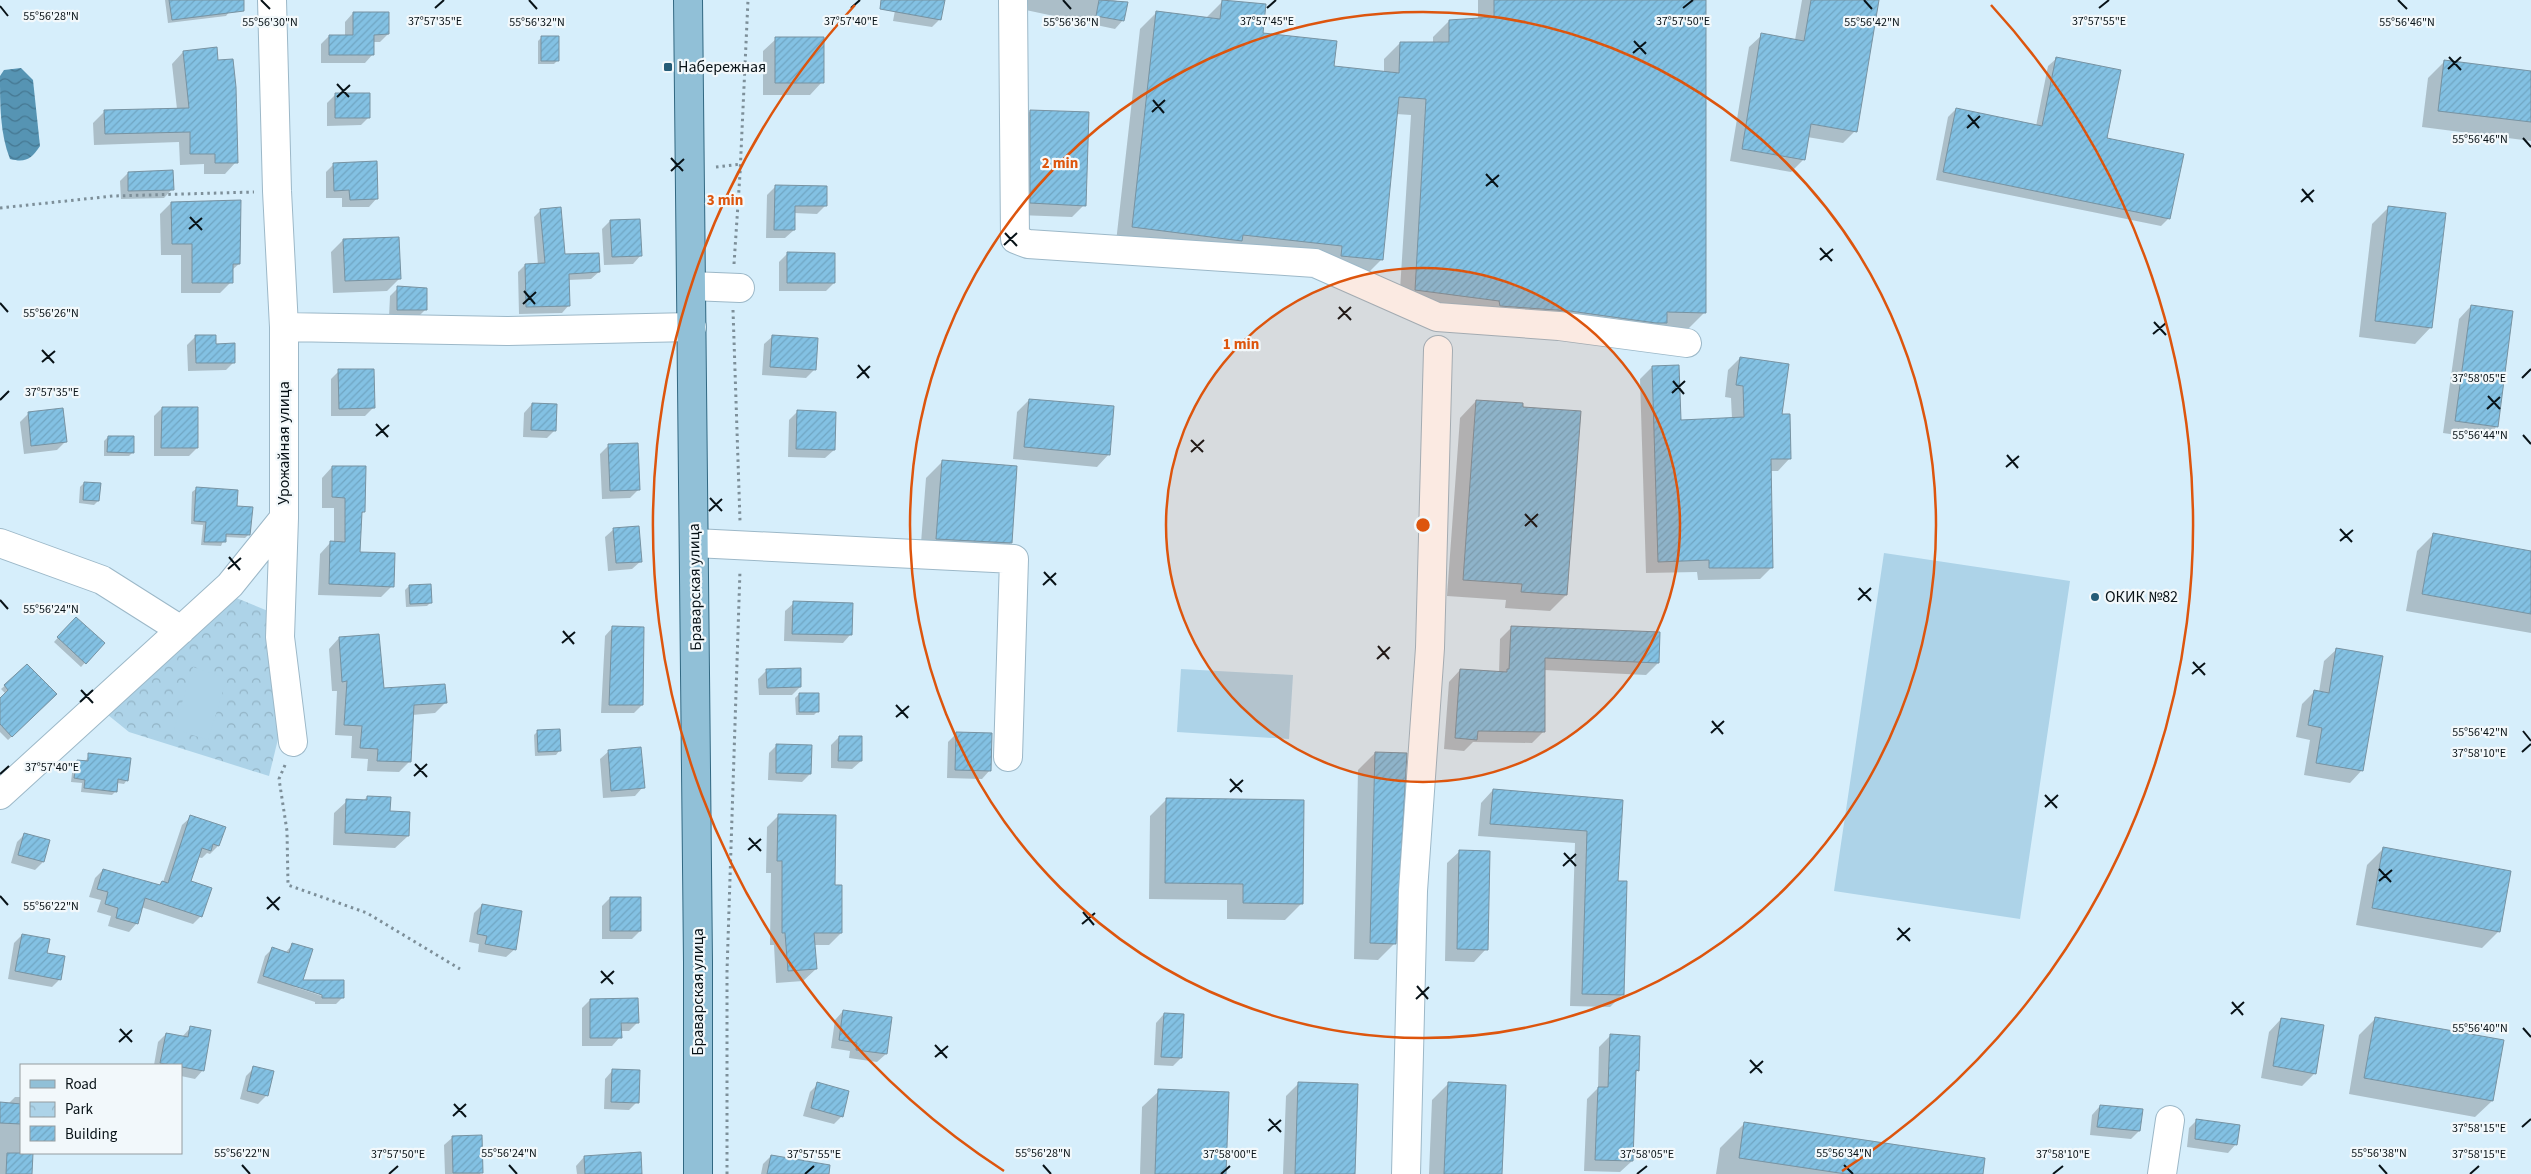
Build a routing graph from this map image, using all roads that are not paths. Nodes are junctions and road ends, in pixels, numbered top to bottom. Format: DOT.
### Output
graph roads {
  1 [pos="272,0"];
  2 [pos="688,0"];
  3 [pos="1013,0"];
  4 [pos="692,286"];
  5 [pos="736,287"];
  6 [pos="284,327"];
  7 [pos="692,327"];
  8 [pos="1687,343"];
  9 [pos="1438,350"];
  10 [pos="284,518"];
  11 [pos="0,543"];
  12 [pos="695,544"];
  13 [pos="180,630"];
  14 [pos="293,742"];
  15 [pos="1008,757"];
  16 [pos="0,795"];
  17 [pos="2170,1120"];
  18 [pos="698,1174"];
  19 [pos="1406,1174"];
  20 [pos="2162,1174"];
  1 -- 6 [label="street, Урожайная улица"];
  2 -- 4 [label="main road, Браварская улица"];
  3 -- 8 [label="street"];
  4 -- 5 [label="street"];
  4 -- 7 [label="main road, Браварская улица"];
  6 -- 7 [label="street"];
  6 -- 10 [label="street, Урожайная улица"];
  7 -- 12 [label="main road, Браварская улица"];
  9 -- 19 [label="street"];
  10 -- 13 [label="street, Урожайная улица"];
  10 -- 14 [label="street"];
  11 -- 13 [label="street"];
  12 -- 15 [label="street"];
  12 -- 18 [label="main road, Браварская улица"];
  13 -- 16 [label="street, Урожайная улица"];
  17 -- 20 [label="street"];
}
